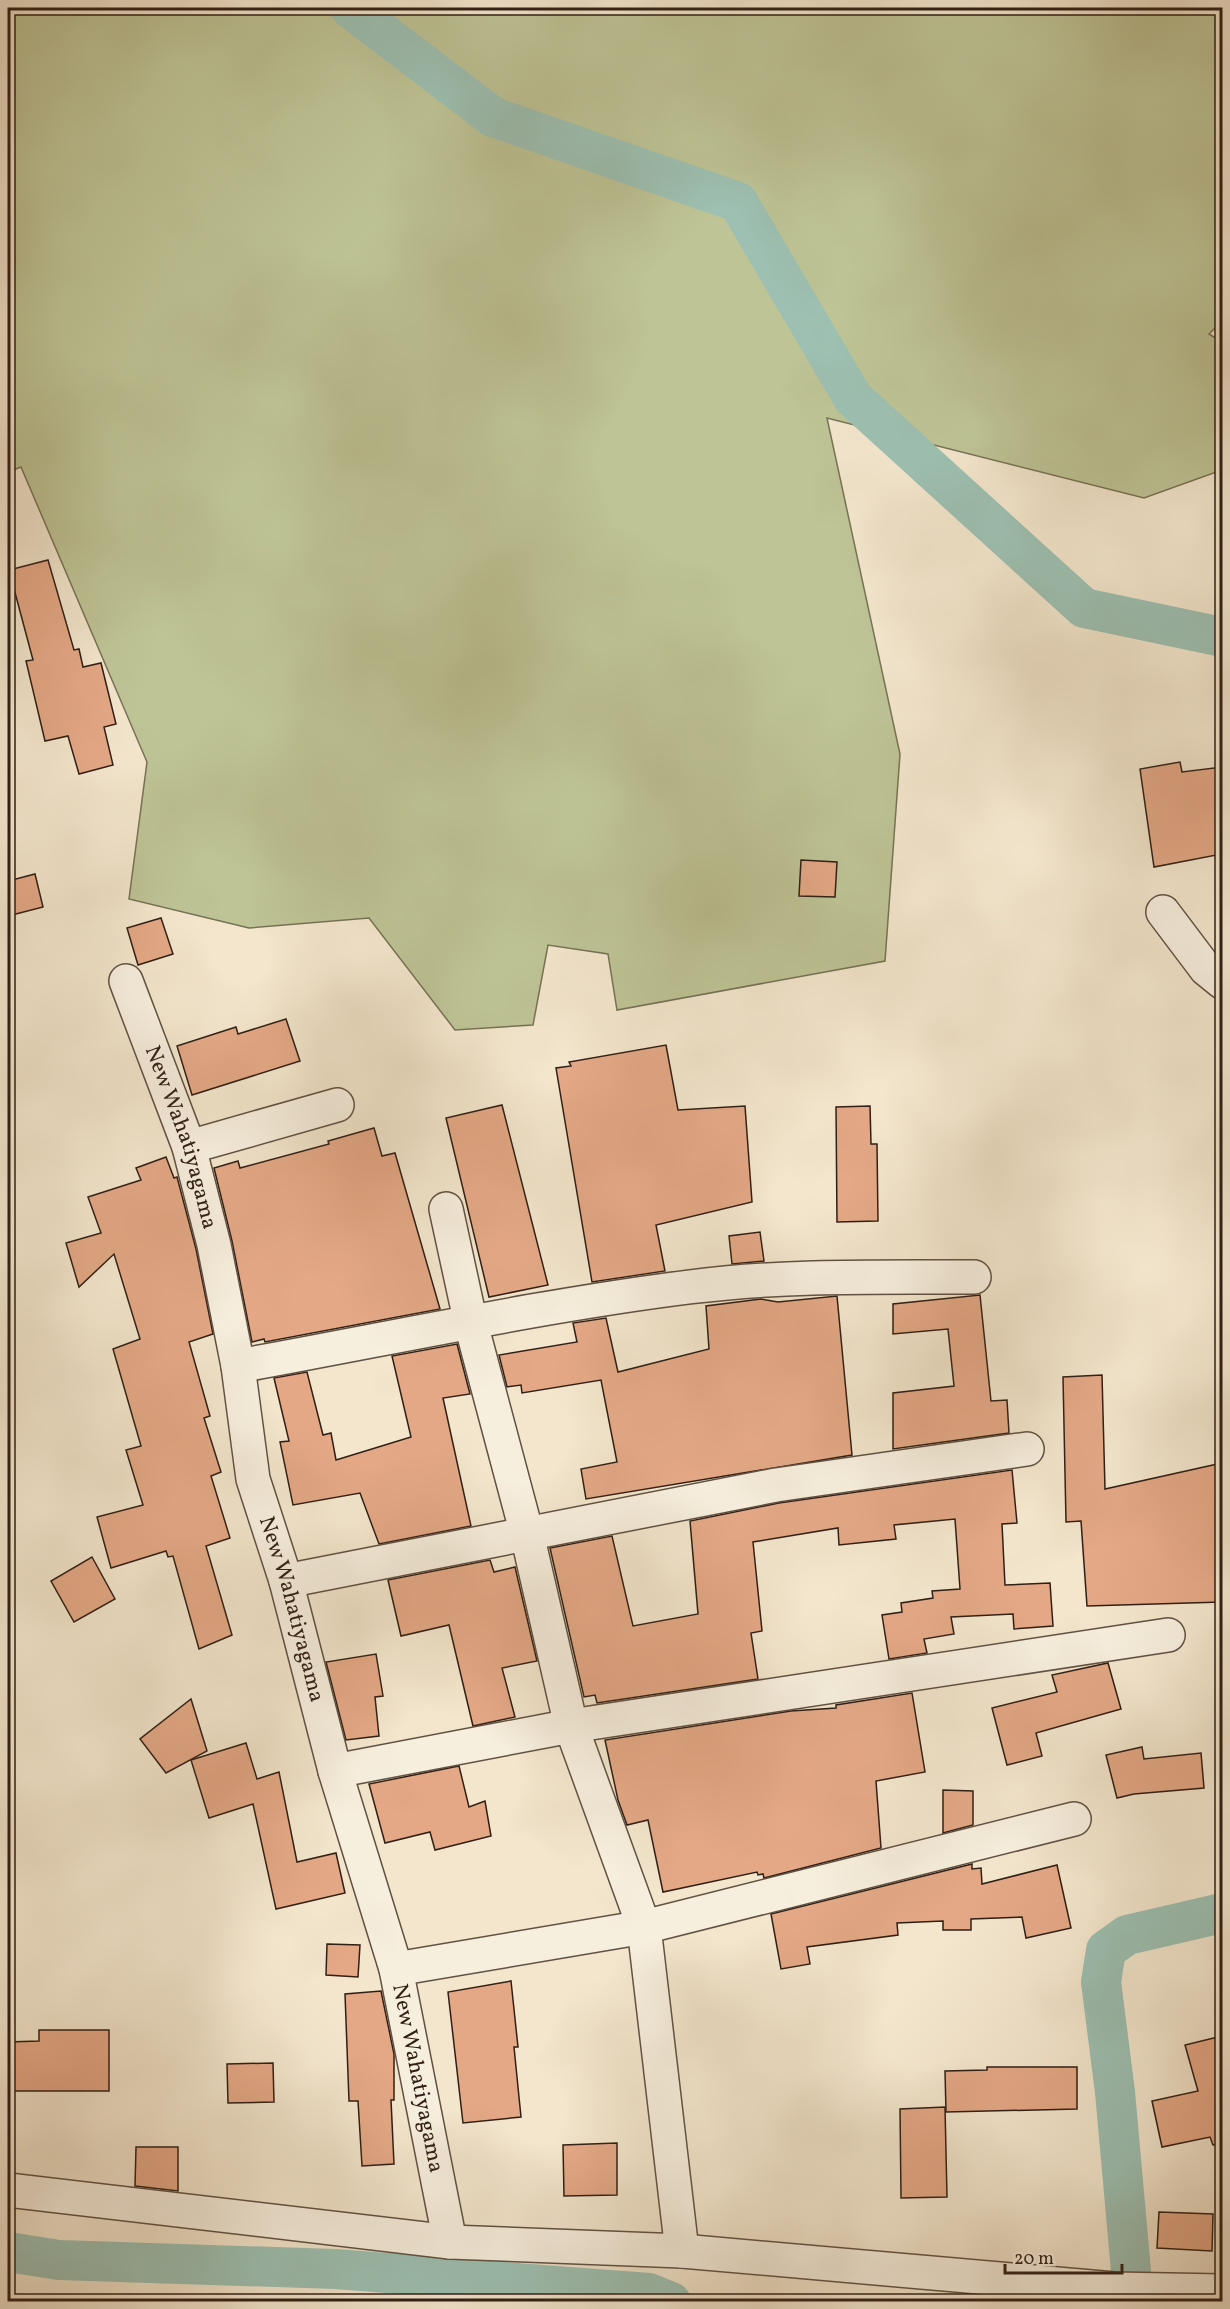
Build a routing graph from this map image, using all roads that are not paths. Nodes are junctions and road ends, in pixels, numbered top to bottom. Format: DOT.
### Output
graph roads {
  1 [pos="1163,912"];
  2 [pos="126,981"];
  3 [pos="1222,982"];
  4 [pos="337,1105"];
  5 [pos="189,1147"];
  6 [pos="446,1209"];
  7 [pos="974,1277"];
  8 [pos="471,1324"];
  9 [pos="238,1366"];
  10 [pos="1027,1449"];
  11 [pos="527,1534"];
  12 [pos="286,1581"];
  13 [pos="1168,1635"];
  14 [pos="571,1726"];
  15 [pos="335,1771"];
  16 [pos="1074,1819"];
  17 [pos="645,1927"];
  18 [pos="396,1969"];
  19 [pos="8,2190"];
  20 [pos="450,2242"];
  21 [pos="682,2252"];
  22 [pos="1222,2291"];
  1 -- 3 [label="street"];
  2 -- 5 [label="street, New Wahatiyagama"];
  4 -- 5 [label="street"];
  5 -- 9 [label="street, New Wahatiyagama"];
  6 -- 8 [label="street"];
  7 -- 8 [label="street"];
  8 -- 9 [label="street"];
  8 -- 11 [label="street"];
  9 -- 12 [label="street, New Wahatiyagama"];
  10 -- 11 [label="street"];
  11 -- 12 [label="street"];
  11 -- 14 [label="street"];
  12 -- 15 [label="street, New Wahatiyagama"];
  13 -- 14 [label="street"];
  14 -- 15 [label="street"];
  14 -- 17 [label="street"];
  15 -- 18 [label="street, New Wahatiyagama"];
  16 -- 17 [label="street"];
  17 -- 18 [label="street"];
  17 -- 21 [label="street"];
  18 -- 20 [label="street, New Wahatiyagama"];
  19 -- 20 [label="street"];
  20 -- 21 [label="street"];
  21 -- 22 [label="street"];
}
